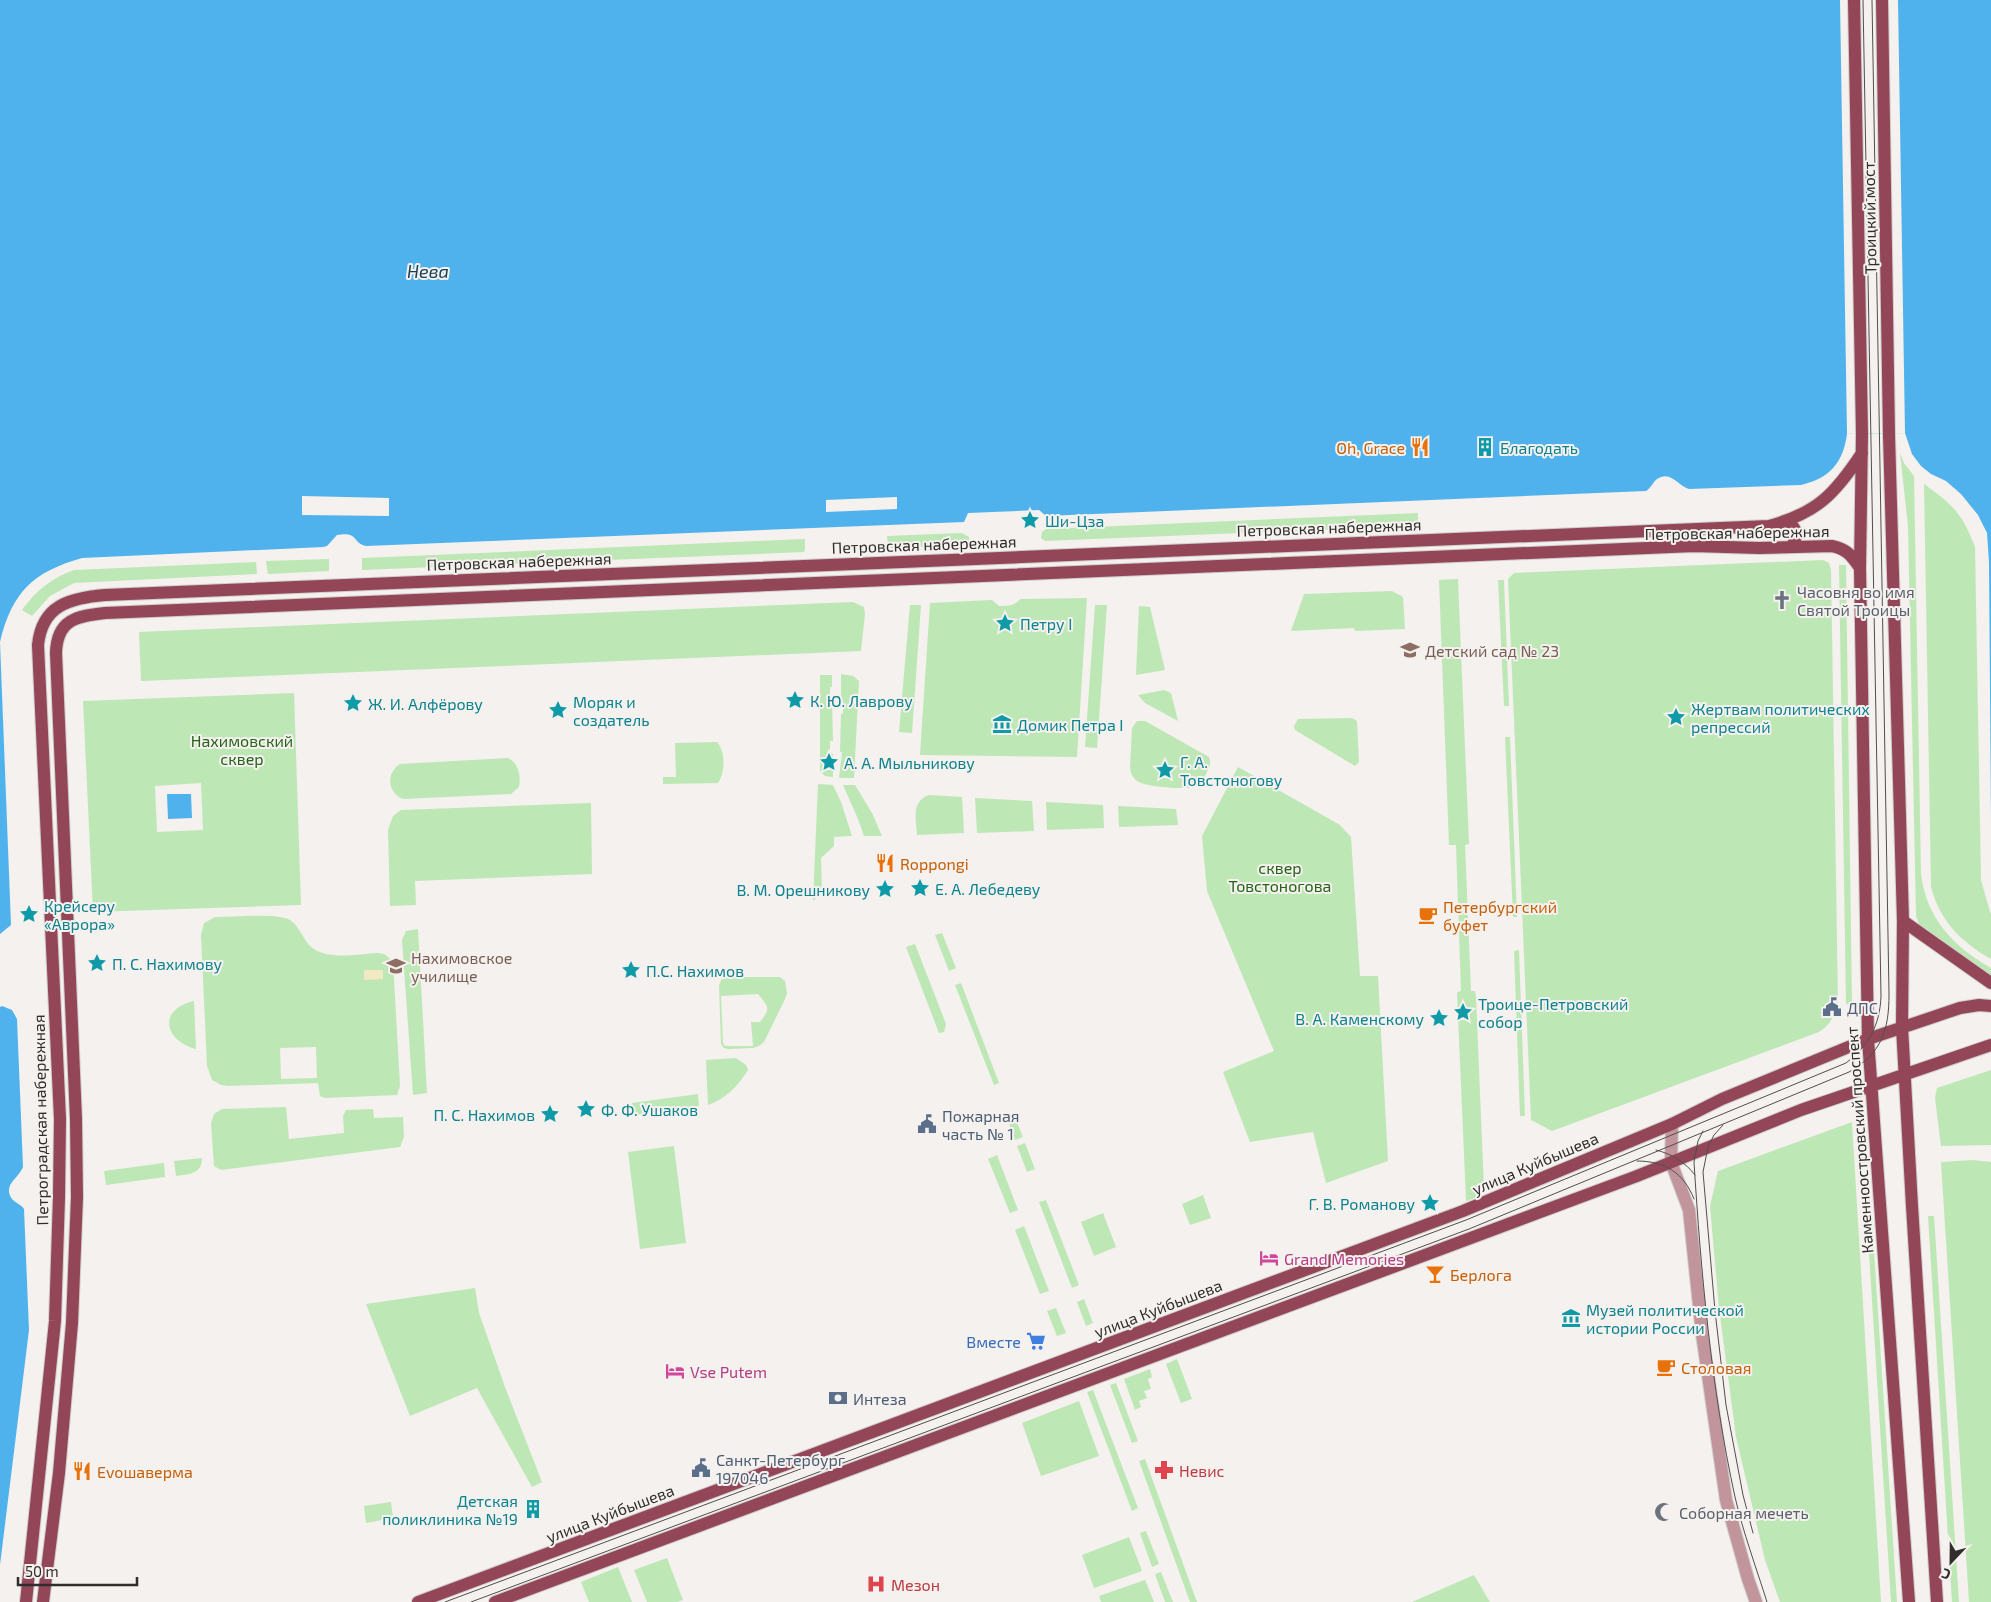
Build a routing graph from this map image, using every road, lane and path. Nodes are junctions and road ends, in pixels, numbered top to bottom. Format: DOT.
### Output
graph roads {
  1 [pos="1854,0"];
  2 [pos="1882,0"];
  3 [pos="1862,434"];
  4 [pos="1862,454"];
  5 [pos="1787,521"];
  6 [pos="1791,547"];
  7 [pos="1860,568"];
  8 [pos="38,637"];
  9 [pos="57,638"];
  10 [pos="1903,921"];
  11 [pos="1991,983"];
  12 [pos="1991,1006"];
  13 [pos="1902,1027"];
  14 [pos="1868,1039"];
  15 [pos="1991,1044"];
  16 [pos="1904,1074"];
  17 [pos="1871,1085"];
  18 [pos="1672,1124"];
  19 [pos="1672,1162"];
  20 [pos="26,1602"];
  21 [pos="43,1602"];
  22 [pos="418,1602"];
  23 [pos="495,1602"];
  24 [pos="1756,1602"];
  25 [pos="1909,1602"];
  26 [pos="1937,1602"];
  1 -- 3 [label="main road, Троицкий мост"];
  2 -- 10 [label="main road, Троицкий мост"];
  3 -- 4 [label="main road, Каменноостровский проспект"];
  4 -- 5 [label="main road, Петровская набережная"];
  4 -- 7 [label="main road, Каменноостровский проспект"];
  5 -- 6 [label="main road"];
  5 -- 8 [label="main road, Петровская набережная"];
  6 -- 7 [label="main road, Петровская набережная"];
  6 -- 9 [label="main road, Петровская набережная"];
  7 -- 14 [label="main road, Каменноостровский проспект"];
  8 -- 20 [label="main road, Петроградская набережная"];
  9 -- 21 [label="main road, Петроградская набережная"];
  10 -- 11 [label="main road"];
  10 -- 13 [label="main road"];
  12 -- 13 [label="main road, улица Куйбышева"];
  13 -- 14 [label="main road, улица Куйбышева"];
  13 -- 16 [label="main road"];
  14 -- 17 [label="main road, Каменноостровский проспект"];
  14 -- 18 [label="main road, улица Куйбышева"];
  15 -- 16 [label="main road"];
  16 -- 17 [label="main road"];
  16 -- 26 [label="main road"];
  17 -- 19 [label="main road"];
  17 -- 25 [label="main road, Каменноостровский проспект"];
  18 -- 19 [label="street"];
  18 -- 22 [label="main road, улица Куйбышева"];
  19 -- 23 [label="main road"];
  19 -- 24 [label="street"];
}
